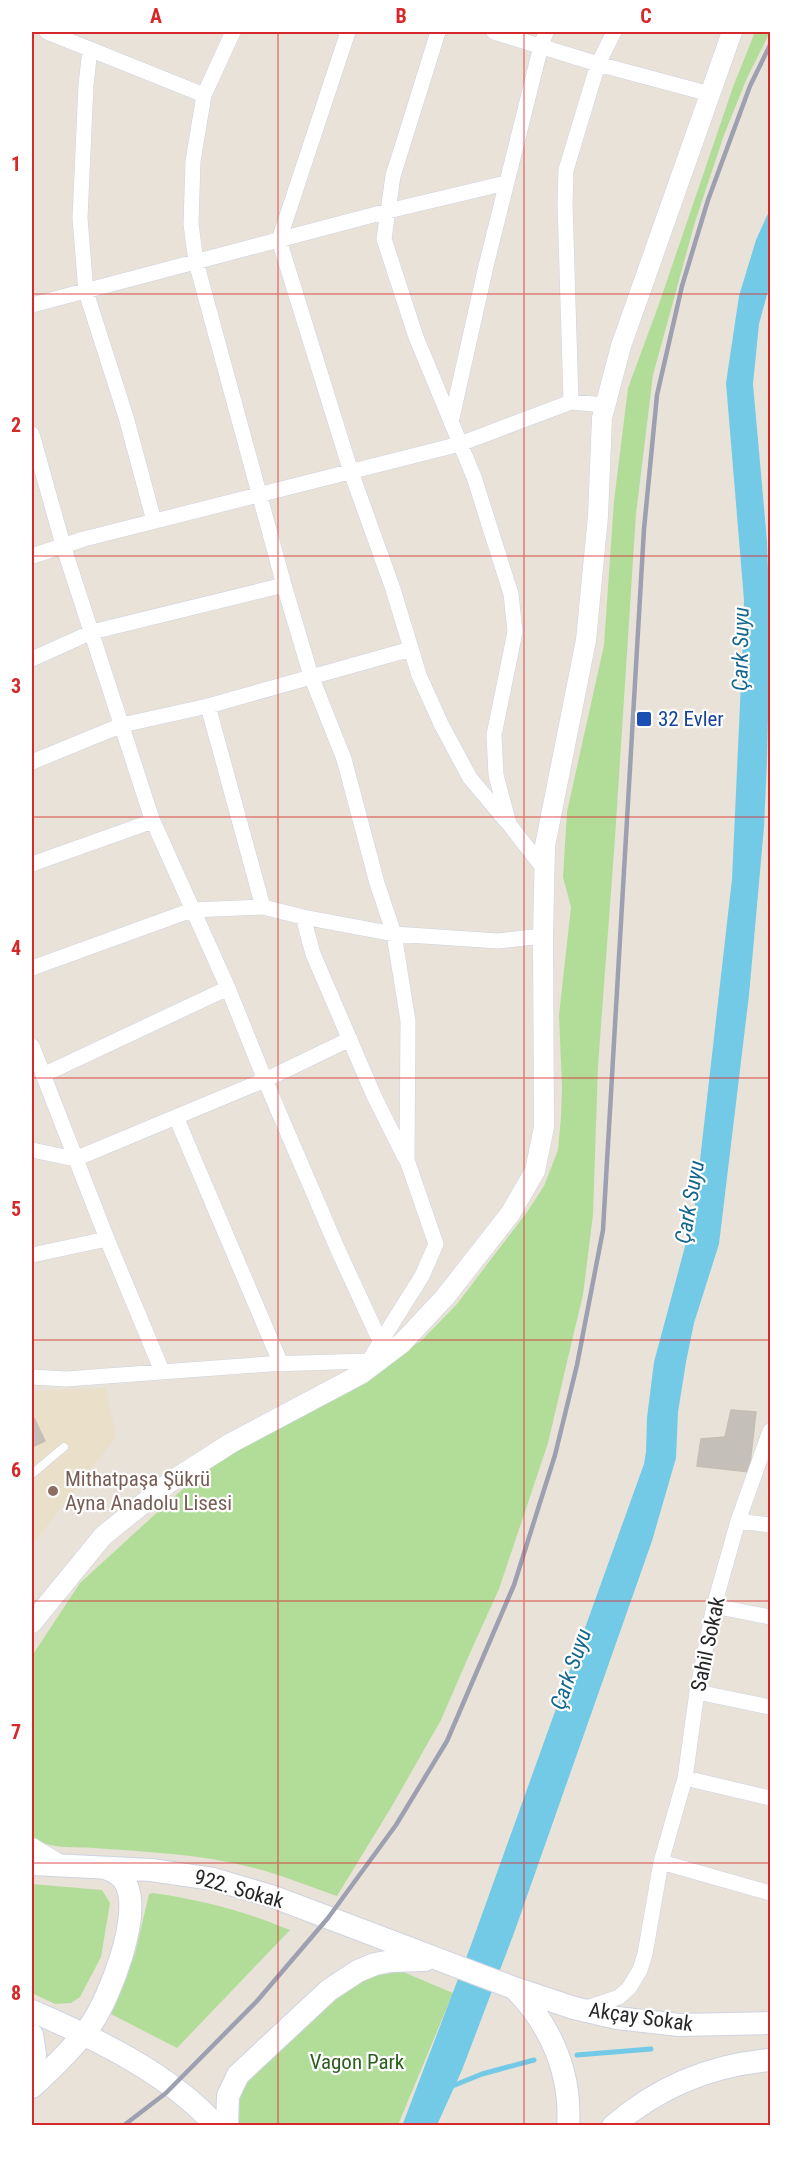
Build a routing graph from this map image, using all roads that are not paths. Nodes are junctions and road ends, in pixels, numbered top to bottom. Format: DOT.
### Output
graph roads {
  1 [pos="47,32"];
  2 [pos="233,32"];
  3 [pos="348,32"];
  4 [pos="438,32"];
  5 [pos="494,32"];
  6 [pos="614,32"];
  7 [pos="732,32"];
  8 [pos="544,39"];
  9 [pos="90,50"];
  10 [pos="598,64"];
  11 [pos="710,94"];
  12 [pos="204,95"];
  13 [pos="506,183"];
  14 [pos="388,211"];
  15 [pos="279,240"];
  16 [pos="196,262"];
  17 [pos="87,292"];
  18 [pos="32,305"];
  19 [pos="571,402"];
  20 [pos="605,405"];
  21 [pos="451,422"];
  22 [pos="32,434"];
  23 [pos="460,444"];
  24 [pos="351,472"];
  25 [pos="261,495"];
  26 [pos="154,521"];
  27 [pos="63,545"];
  28 [pos="32,556"];
  29 [pos="284,585"];
  30 [pos="92,632"];
  31 [pos="411,649"];
  32 [pos="32,659"];
  33 [pos="311,676"];
  34 [pos="208,706"];
  35 [pos="122,725"];
  36 [pos="32,762"];
  37 [pos="153,821"];
  38 [pos="509,825"];
  39 [pos="32,864"];
  40 [pos="544,869"];
  41 [pos="263,907"];
  42 [pos="192,910"];
  43 [pos="303,917"];
  44 [pos="394,933"];
  45 [pos="543,936"];
  46 [pos="32,969"];
  47 [pos="228,988"];
  48 [pos="350,1039"];
  49 [pos="32,1046"];
  50 [pos="42,1075"];
  51 [pos="265,1080"];
  52 [pos="176,1117"];
  53 [pos="32,1150"];
  54 [pos="75,1159"];
  55 [pos="407,1160"];
  56 [pos="107,1239"];
  57 [pos="32,1255"];
  58 [pos="381,1341"];
  59 [pos="282,1364"];
  60 [pos="365,1368"];
  61 [pos="162,1371"];
  62 [pos="32,1377"];
  63 [pos="771,1431"];
  64 [pos="64,1447"];
  65 [pos="32,1474"];
  66 [pos="738,1521"];
  67 [pos="771,1525"];
  68 [pos="714,1606"];
  69 [pos="771,1617"];
  70 [pos="32,1623"];
  71 [pos="697,1692"];
  72 [pos="771,1707"];
  73 [pos="685,1778"];
  74 [pos="771,1798"];
  75 [pos="32,1848"];
  76 [pos="661,1862"];
  77 [pos="32,1864"];
  78 [pos="60,1865"];
  79 [pos="105,1868"];
  80 [pos="771,1893"];
  81 [pos="443,1962"];
  82 [pos="514,1988"];
  83 [pos="581,2009"];
  84 [pos="32,2011"];
  85 [pos="771,2023"];
  86 [pos="84,2033"];
  87 [pos="32,2036"];
  88 [pos="771,2060"];
  89 [pos="32,2074"];
  90 [pos="32,2087"];
  91 [pos="201,2126"];
  92 [pos="216,2126"];
  93 [pos="227,2126"];
  94 [pos="568,2126"];
  95 [pos="614,2126"];
  1 -- 9 [label="street"];
  2 -- 12 [label="street"];
  3 -- 15 [label="street"];
  4 -- 14 [label="street"];
  5 -- 8 [label="street"];
  6 -- 10 [label="street"];
  7 -- 11 [label="street"];
  8 -- 10 [label="street"];
  8 -- 13 [label="street"];
  9 -- 12 [label="street"];
  9 -- 17 [label="street"];
  10 -- 11 [label="street"];
  10 -- 19 [label="street"];
  11 -- 20 [label="street"];
  12 -- 16 [label="street"];
  13 -- 14 [label="street"];
  13 -- 21 [label="street"];
  14 -- 15 [label="street"];
  14 -- 21 [label="street"];
  15 -- 16 [label="street"];
  15 -- 24 [label="street"];
  16 -- 17 [label="street"];
  16 -- 25 [label="street"];
  17 -- 18 [label="street"];
  17 -- 26 [label="street"];
  19 -- 20 [label="street"];
  19 -- 23 [label="street"];
  20 -- 40 [label="street"];
  21 -- 23 [label="street"];
  22 -- 27 [label="street"];
  23 -- 24 [label="street"];
  23 -- 38 [label="street"];
  24 -- 25 [label="street"];
  24 -- 31 [label="street"];
  25 -- 26 [label="street"];
  25 -- 29 [label="street"];
  26 -- 27 [label="street"];
  27 -- 28 [label="street"];
  27 -- 30 [label="street"];
  29 -- 30 [label="street"];
  29 -- 33 [label="street"];
  30 -- 32 [label="street"];
  30 -- 35 [label="street"];
  31 -- 33 [label="street"];
  31 -- 38 [label="street"];
  33 -- 34 [label="street"];
  33 -- 44 [label="street"];
  34 -- 35 [label="street"];
  34 -- 41 [label="street"];
  35 -- 36 [label="street"];
  35 -- 37 [label="street"];
  37 -- 39 [label="street"];
  37 -- 42 [label="street"];
  38 -- 40 [label="street"];
  40 -- 45 [label="street"];
  41 -- 42 [label="street"];
  41 -- 43 [label="street"];
  42 -- 46 [label="street"];
  42 -- 47 [label="street"];
  43 -- 44 [label="street"];
  43 -- 48 [label="street"];
  44 -- 45 [label="street"];
  44 -- 55 [label="street"];
  45 -- 60 [label="street"];
  47 -- 50 [label="street"];
  47 -- 51 [label="street"];
  48 -- 51 [label="street"];
  48 -- 55 [label="street"];
  49 -- 50 [label="street"];
  50 -- 54 [label="street"];
  51 -- 52 [label="street"];
  51 -- 58 [label="street"];
  52 -- 54 [label="street"];
  52 -- 59 [label="street"];
  53 -- 54 [label="street"];
  54 -- 56 [label="street"];
  55 -- 58 [label="street"];
  56 -- 57 [label="street"];
  56 -- 61 [label="street"];
  58 -- 60 [label="street"];
  59 -- 60 [label="street"];
  59 -- 61 [label="street"];
  60 -- 70 [label="street"];
  61 -- 62 [label="street"];
  63 -- 66 [label="street, Sahil Sokak"];
  64 -- 65 [label="lane"];
  66 -- 67 [label="street"];
  66 -- 68 [label="street, Sahil Sokak"];
  68 -- 69 [label="street"];
  68 -- 71 [label="street, Sahil Sokak"];
  71 -- 72 [label="street"];
  71 -- 73 [label="street, Sahil Sokak"];
  73 -- 74 [label="street"];
  73 -- 76 [label="street, Sahil Sokak"];
  75 -- 78 [label="street"];
  76 -- 80 [label="street"];
  76 -- 83 [label="street, Sahil Sokak"];
  77 -- 78 [label="main road, 922. Sokak"];
  78 -- 79 [label="main road, 922. Sokak"];
  79 -- 81 [label="main road, 922. Sokak"];
  79 -- 86 [label="main road"];
  81 -- 82 [label="main road, 922. Sokak"];
  81 -- 93 [label="main road, 922. Sokak"];
  82 -- 83 [label="main road, Akçay Sokak"];
  82 -- 94 [label="main road, 922. Sokak"];
  83 -- 85 [label="main road, Akçay Sokak"];
  84 -- 86 [label="main road"];
  86 -- 90 [label="main road"];
  86 -- 91 [label="main road"];
  86 -- 92 [label="main road"];
  87 -- 89 [label="main road"];
  88 -- 95 [label="main road"];
}
